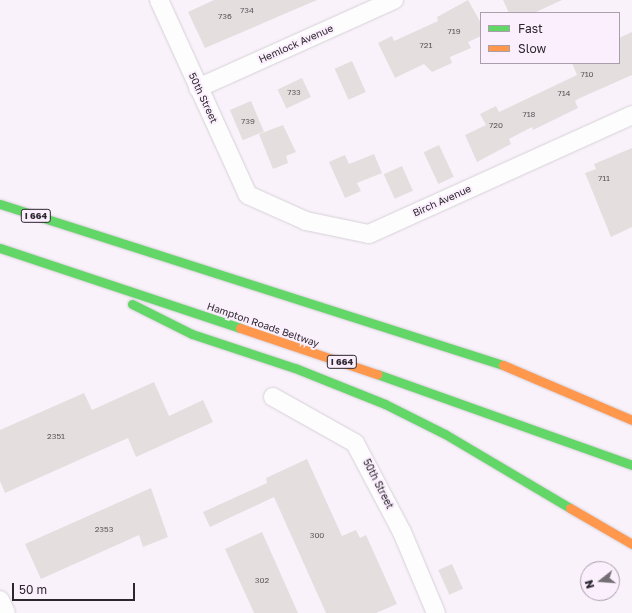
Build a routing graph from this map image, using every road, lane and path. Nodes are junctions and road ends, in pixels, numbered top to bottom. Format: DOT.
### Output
graph roads {
  1 [pos="159,0"];
  2 [pos="394,0"];
  3 [pos="198,88"];
  4 [pos="632,115"];
  5 [pos="248,195"];
  6 [pos="0,204"];
  7 [pos="0,248"];
  8 [pos="50,265"];
  9 [pos="501,364"];
  10 [pos="273,397"];
  11 [pos="610,399"];
  12 [pos="632,420"];
  13 [pos="632,465"];
  14 [pos="632,544"];
  15 [pos="0,600"];
  16 [pos="6,613"];
  17 [pos="436,613"];
  1 -- 3 [label="street, 50th Street"];
  2 -- 3 [label="street, Hemlock Avenue"];
  3 -- 5 [label="street, 50th Street"];
  4 -- 5 [label="street, Birch Avenue"];
  6 -- 9 [label="highway, I 664"];
  7 -- 8 [label="highway, Hampton Roads Beltway / I 664"];
  8 -- 13 [label="highway, Hampton Roads Beltway / I 664"];
  8 -- 14 [label="highway"];
  9 -- 11 [label="highway"];
  9 -- 12 [label="highway, I 664"];
  10 -- 17 [label="street, 50th Street"];
  15 -- 16 [label="street"];
}
